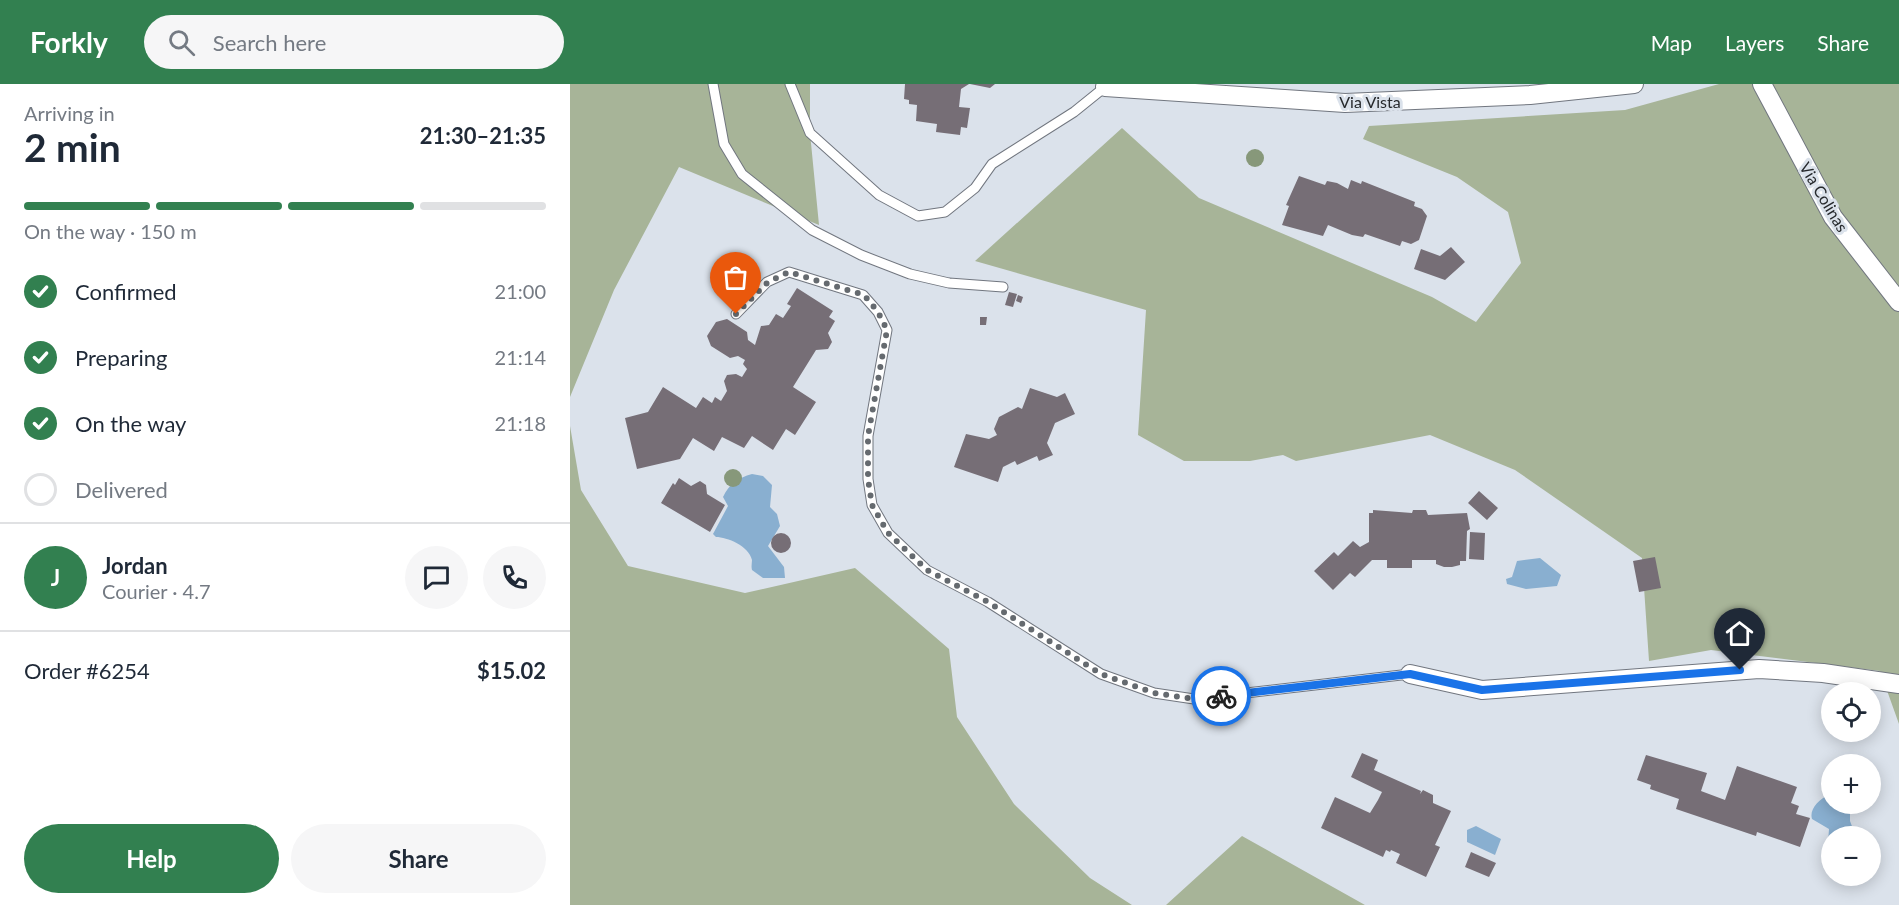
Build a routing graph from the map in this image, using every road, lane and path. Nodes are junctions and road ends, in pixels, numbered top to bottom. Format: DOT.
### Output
graph roads {
  1 [pos="713,84"];
  2 [pos="790,84"];
  3 [pos="1634,84"];
  4 [pos="1762,84"];
  5 [pos="1105,87"];
  6 [pos="1003,287"];
  7 [pos="1899,302"];
  8 [pos="736,314"];
  9 [pos="1410,674"];
  10 [pos="1899,684"];
  1 -- 6 [label="lane"];
  2 -- 5 [label="lane"];
  3 -- 5 [label="street, Via Vista"];
  4 -- 7 [label="street, Via Colinas"];
  8 -- 9 [label="lane"];
  9 -- 10 [label="street"];
}
